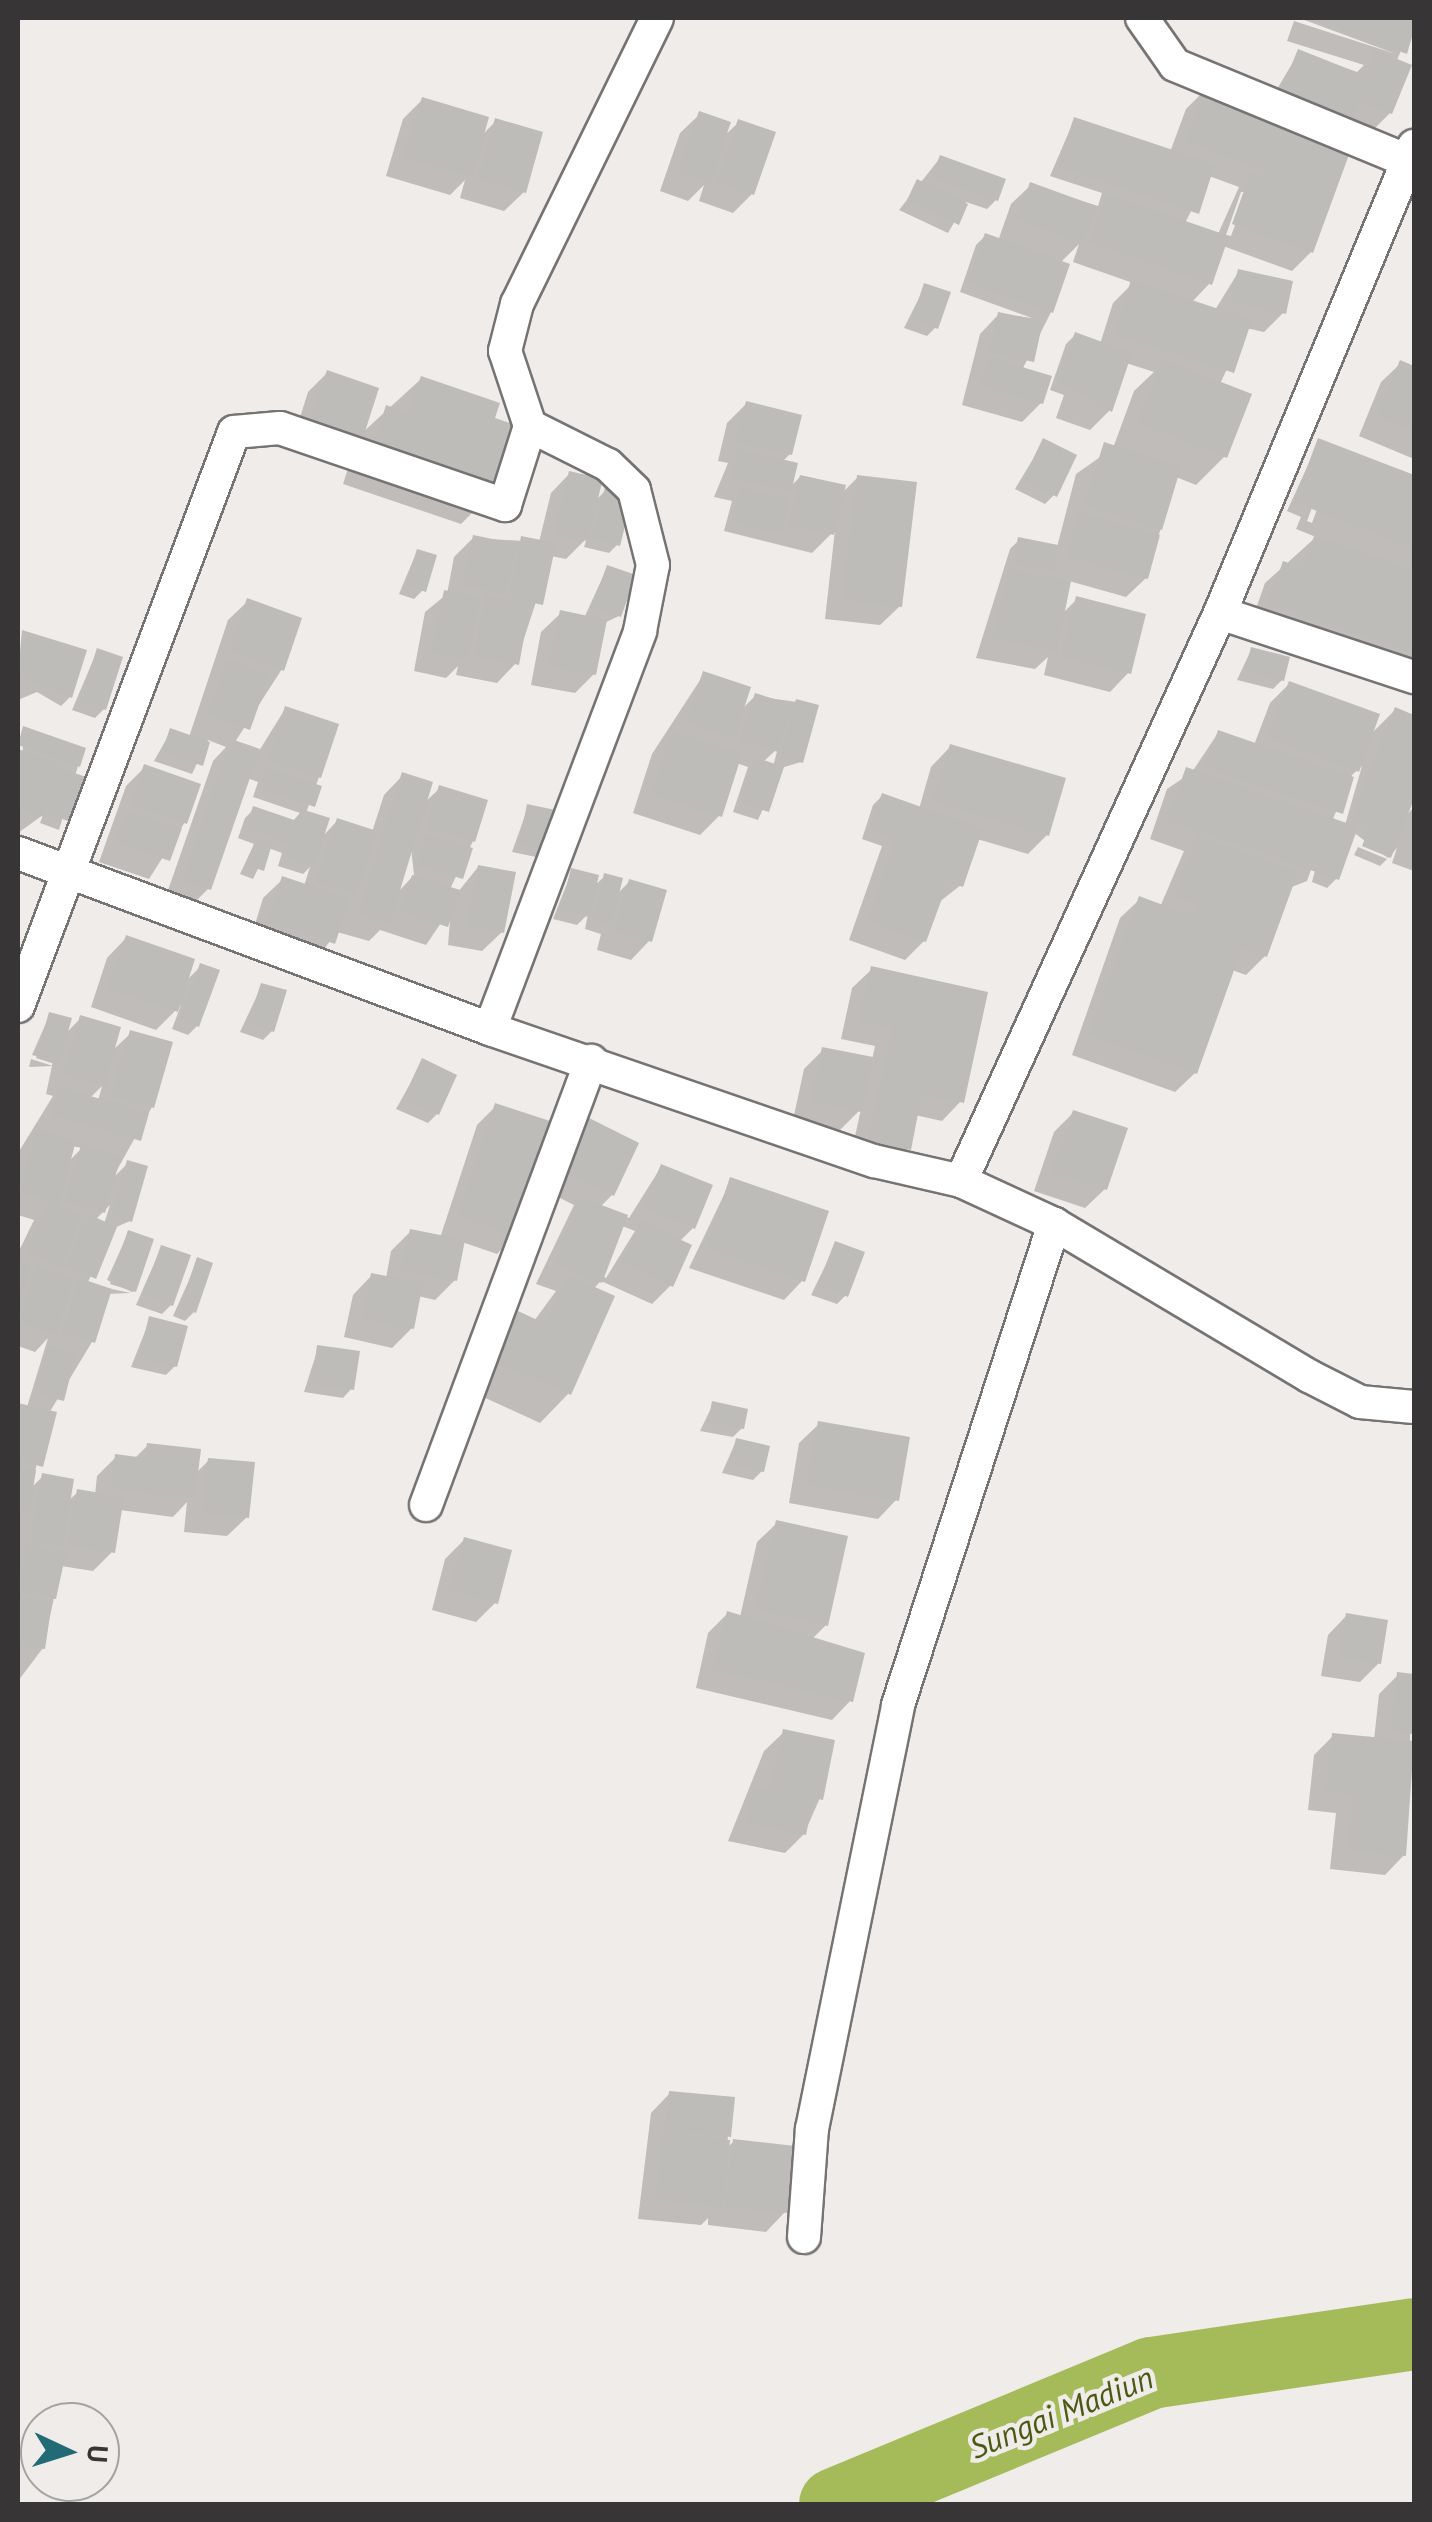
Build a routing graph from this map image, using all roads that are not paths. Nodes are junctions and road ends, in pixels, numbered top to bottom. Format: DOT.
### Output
graph roads {
  1 [pos="658,18"];
  2 [pos="1142,18"];
  3 [pos="1411,153"];
  4 [pos="530,426"];
  5 [pos="1220,613"];
  6 [pos="1414,677"];
  7 [pos="18,852"];
  8 [pos="64,872"];
  9 [pos="18,1006"];
  10 [pos="490,1029"];
  11 [pos="590,1062"];
  12 [pos="961,1181"];
  13 [pos="1054,1224"];
  14 [pos="1414,1407"];
  15 [pos="426,1505"];
  16 [pos="804,2237"];
  1 -- 4 [label="street"];
  2 -- 3 [label="street"];
  3 -- 5 [label="street"];
  4 -- 8 [label="street"];
  4 -- 10 [label="street"];
  5 -- 6 [label="street"];
  5 -- 12 [label="street"];
  7 -- 8 [label="street"];
  8 -- 9 [label="street"];
  8 -- 10 [label="street"];
  10 -- 11 [label="street"];
  11 -- 12 [label="street"];
  11 -- 15 [label="street"];
  12 -- 13 [label="street"];
  13 -- 14 [label="street"];
  13 -- 16 [label="street"];
}
